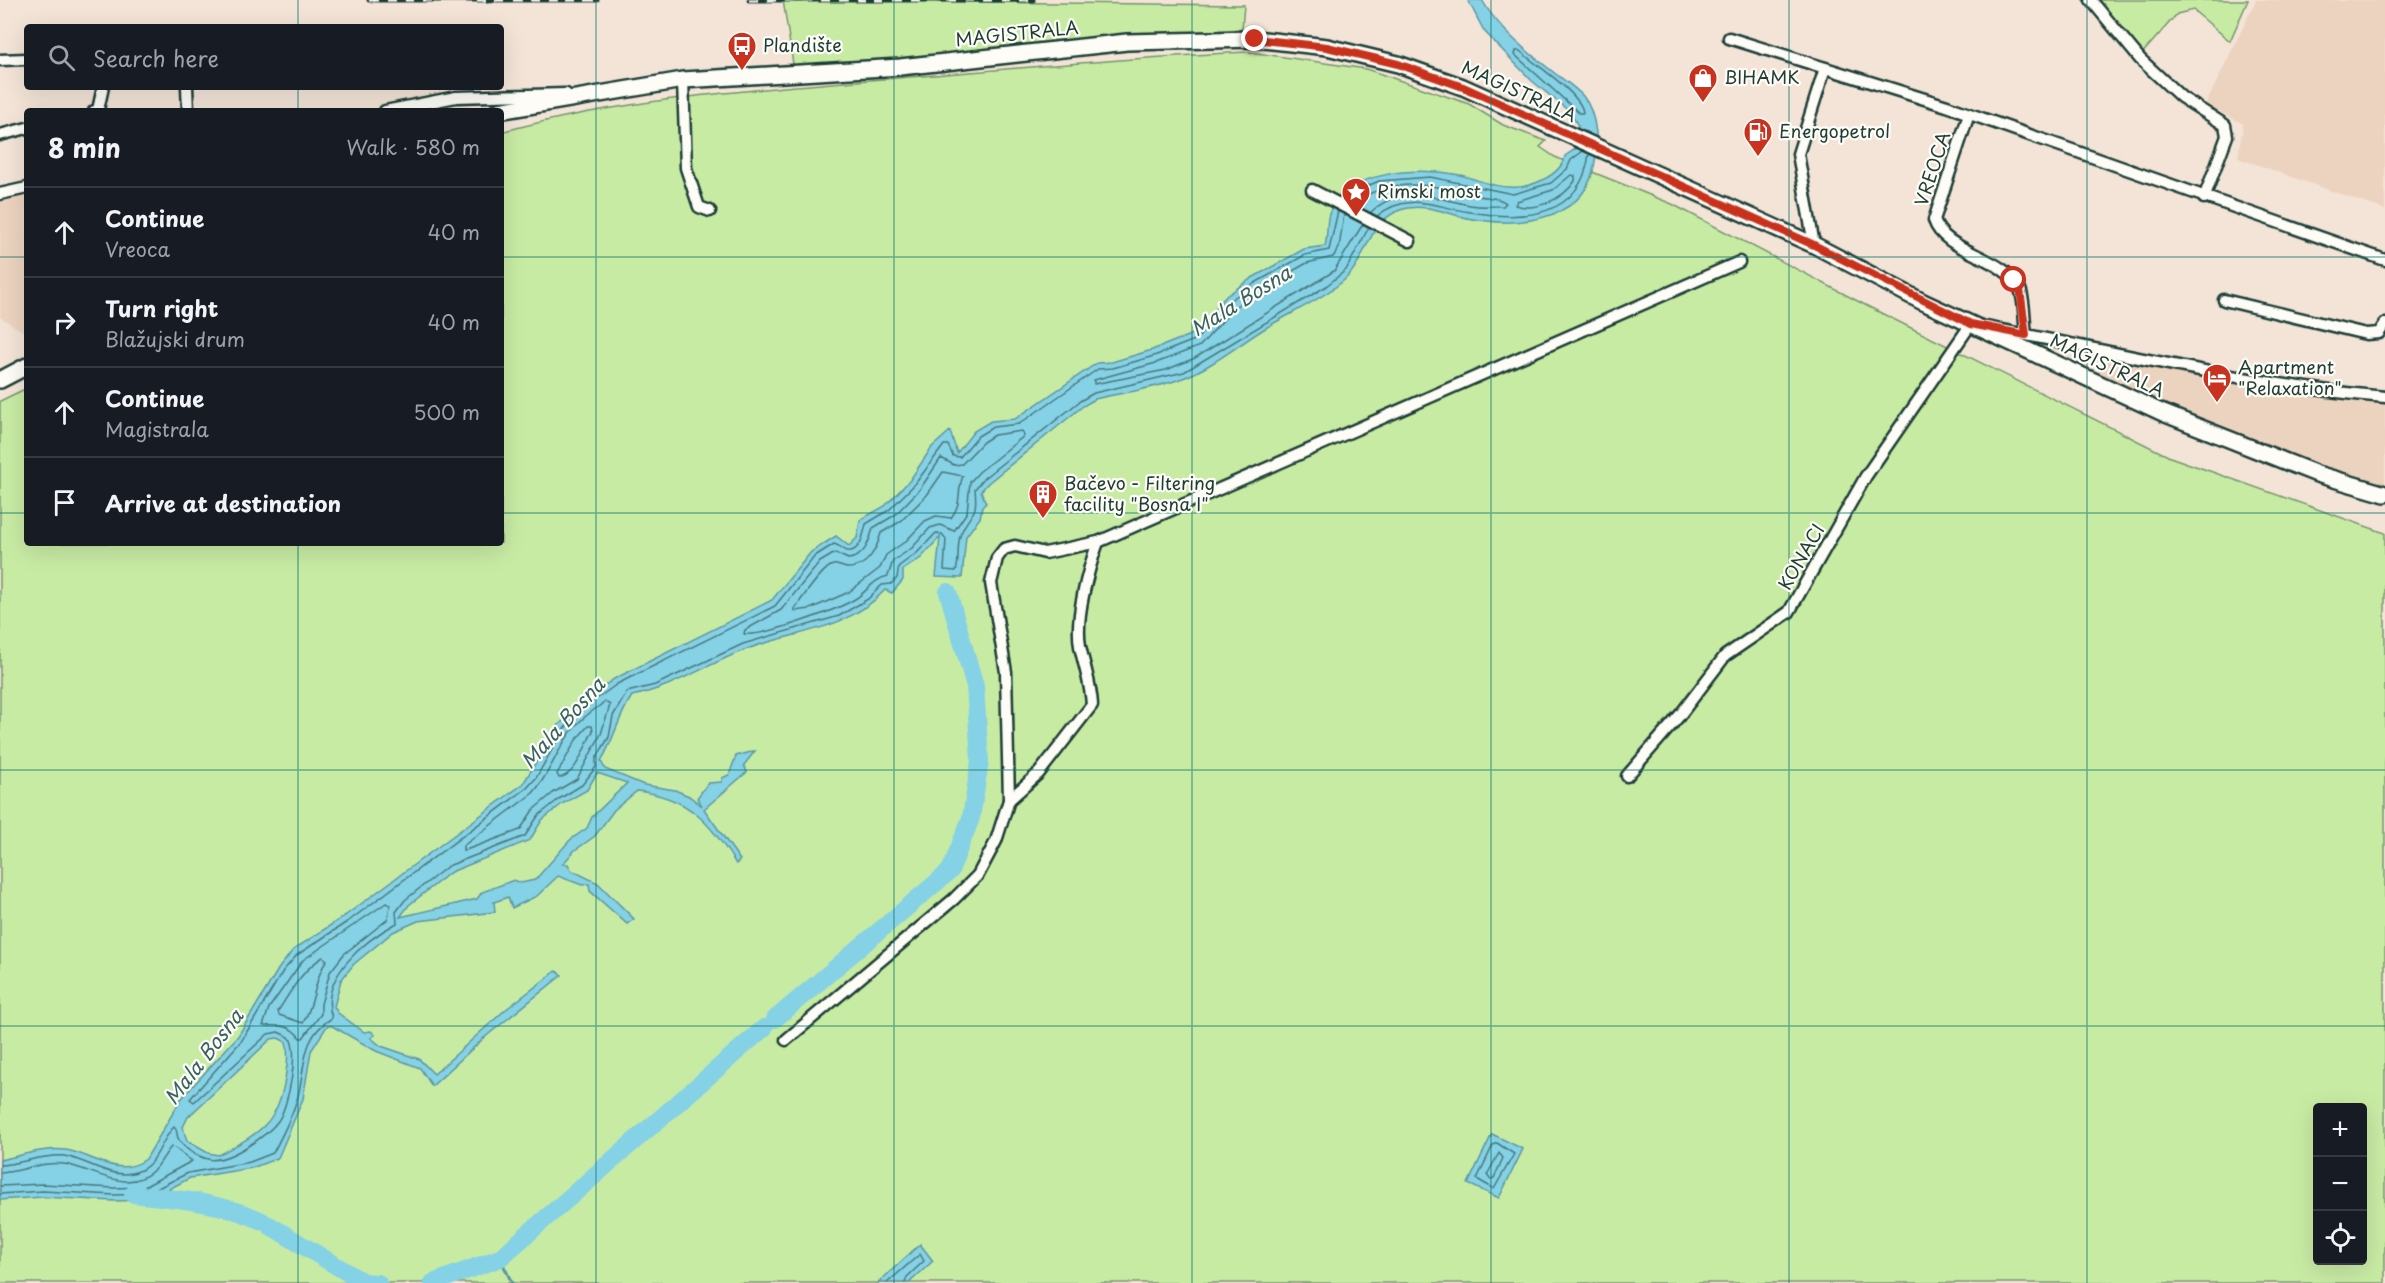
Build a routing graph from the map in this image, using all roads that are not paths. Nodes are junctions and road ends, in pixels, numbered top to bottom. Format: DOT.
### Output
graph roads {
  1 [pos="2091,0"];
  2 [pos="1729,38"];
  3 [pos="24,59"];
  4 [pos="0,60"];
  5 [pos="1825,68"];
  6 [pos="683,80"];
  7 [pos="102,90"];
  8 [pos="187,90"];
  9 [pos="598,93"];
  10 [pos="98,108"];
  11 [pos="188,108"];
  12 [pos="414,108"];
  13 [pos="504,110"];
  14 [pos="1969,114"];
  15 [pos="24,130"];
  16 [pos="0,135"];
  17 [pos="24,189"];
  18 [pos="1312,190"];
  19 [pos="0,194"];
  20 [pos="2204,198"];
  21 [pos="710,211"];
  22 [pos="1410,241"];
  23 [pos="1814,245"];
  24 [pos="2385,260"];
  25 [pos="1739,262"];
  26 [pos="2224,300"];
  27 [pos="1971,324"];
  28 [pos="2385,324"];
  29 [pos="2026,335"];
  30 [pos="24,368"];
  31 [pos="0,380"];
  32 [pos="2385,397"];
  33 [pos="2385,494"];
  34 [pos="1098,542"];
  35 [pos="1627,776"];
  36 [pos="1009,800"];
  37 [pos="786,1040"];
  1 -- 20 [label="street"];
  2 -- 5 [label="street"];
  3 -- 4 [label="street"];
  5 -- 14 [label="street"];
  5 -- 23 [label="street"];
  6 -- 9 [label="main road, MAGISTRALA"];
  6 -- 21 [label="street"];
  6 -- 23 [label="main road, MAGISTRALA"];
  7 -- 10 [label="street"];
  8 -- 11 [label="street"];
  9 -- 12 [label="street"];
  9 -- 13 [label="main road, MAGISTRALA"];
  14 -- 20 [label="street"];
  14 -- 29 [label="street, VREOCA"];
  15 -- 16 [label="street"];
  17 -- 19 [label="street"];
  18 -- 22 [label="street"];
  20 -- 24 [label="street"];
  23 -- 27 [label="main road, MAGISTRALA"];
  25 -- 34 [label="street"];
  26 -- 28 [label="street"];
  27 -- 29 [label="street"];
  27 -- 33 [label="main road, MAGISTRALA"];
  27 -- 35 [label="street, KONACI"];
  29 -- 32 [label="street"];
  30 -- 31 [label="main road"];
  34 -- 36 [label="street"];
  34 -- 36 [label="street"];
  36 -- 37 [label="street"];
}
